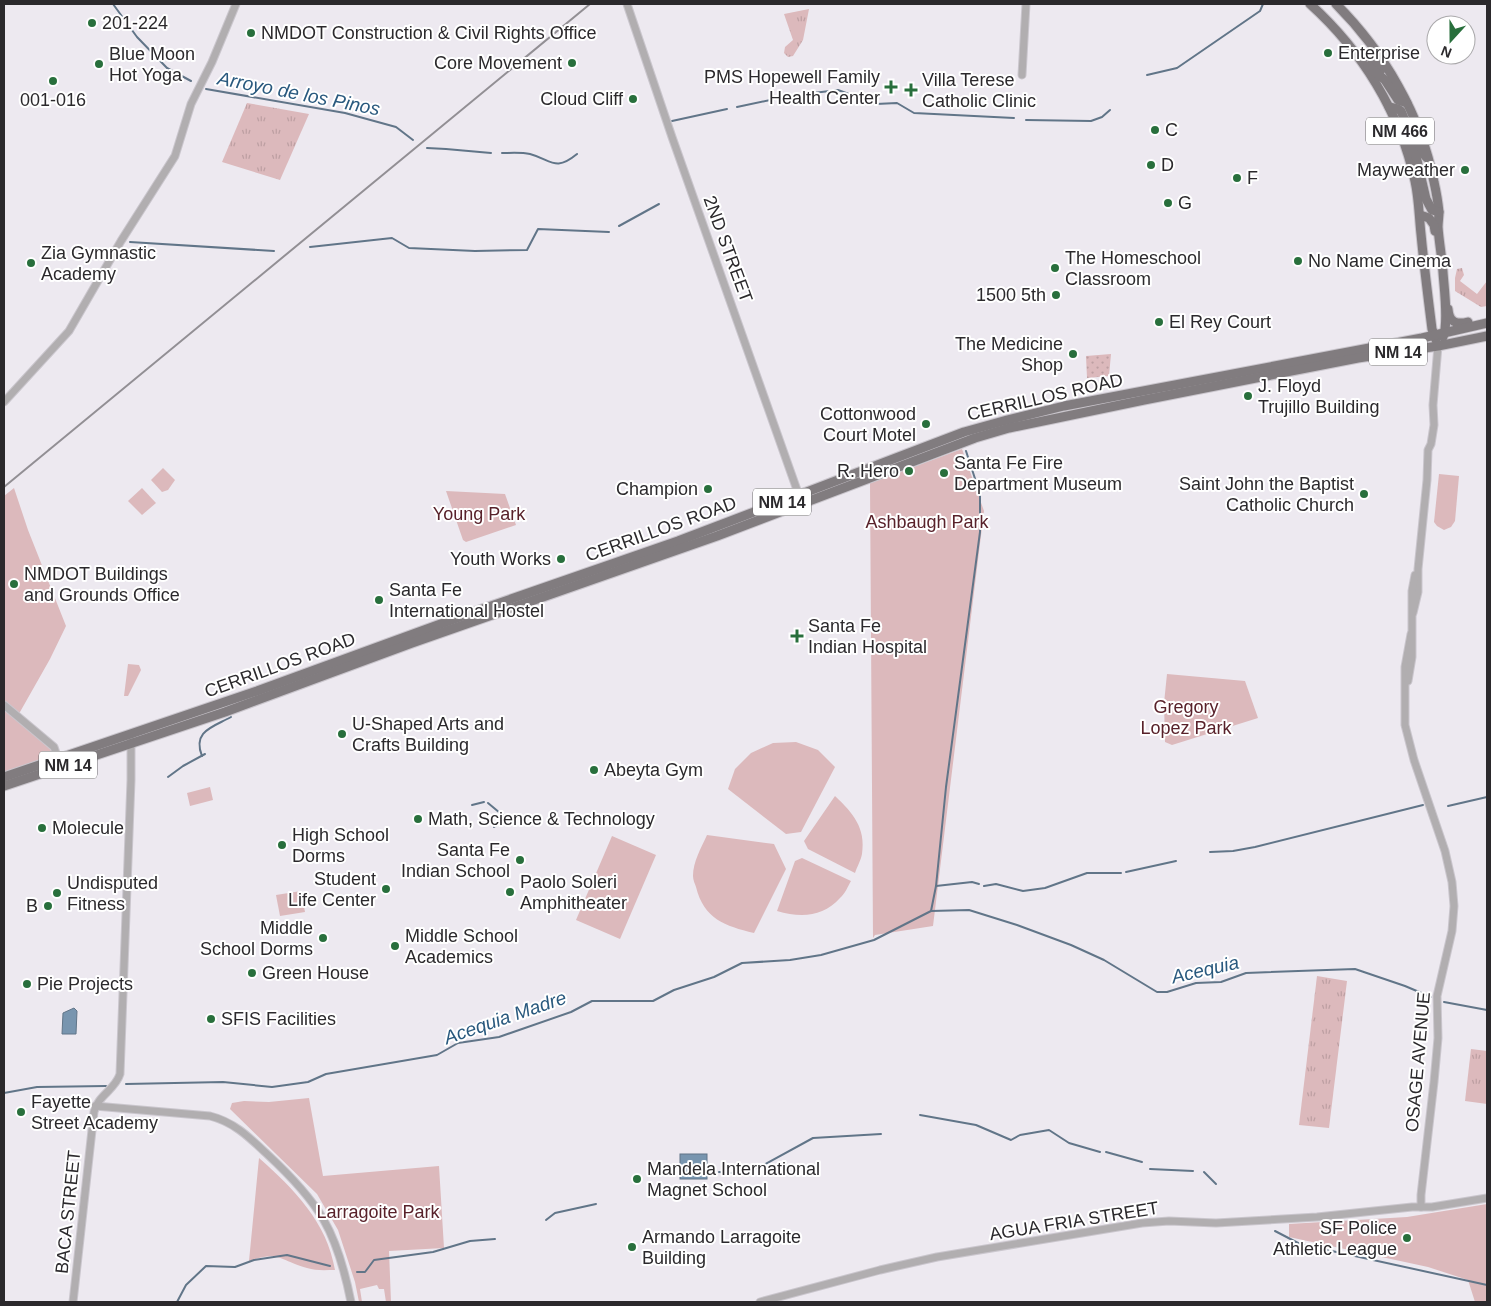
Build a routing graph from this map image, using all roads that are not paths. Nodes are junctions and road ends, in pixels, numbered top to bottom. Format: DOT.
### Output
graph roads {
  1 [pos="236,4"];
  2 [pos="627,4"];
  3 [pos="1026,4"];
  4 [pos="1310,4"];
  5 [pos="1336,4"];
  6 [pos="1360,58"];
  7 [pos="1022,75"];
  8 [pos="1398,84"];
  9 [pos="1407,103"];
  10 [pos="1389,107"];
  11 [pos="1401,134"];
  12 [pos="1429,161"];
  13 [pos="1439,212"];
  14 [pos="1420,216"];
  15 [pos="1442,264"];
  16 [pos="1487,318"];
  17 [pos="1487,323"];
  18 [pos="1444,333"];
  19 [pos="1434,335"];
  20 [pos="1487,336"];
  21 [pos="1438,346"];
  22 [pos="4,402"];
  23 [pos="801,499"];
  24 [pos="4,705"];
  25 [pos="133,737"];
  26 [pos="58,759"];
  27 [pos="4,777"];
  28 [pos="4,786"];
  29 [pos="95,1106"];
  30 [pos="1487,1198"];
  31 [pos="1422,1207"];
  32 [pos="73,1302"];
  33 [pos="352,1302"];
  34 [pos="760,1302"];
  1 -- 22 [label="street"];
  2 -- 23 [label="street, 2ND STREET"];
  3 -- 7 [label="street"];
  4 -- 6 [label="main road, NM 466"];
  5 -- 8 [label="main road, NM 466"];
  6 -- 8 [label="main road"];
  6 -- 9 [label="main road"];
  6 -- 10 [label="main road, NM 466"];
  8 -- 9 [label="main road, NM 466"];
  9 -- 12 [label="main road, NM 466"];
  10 -- 11 [label="main road, NM 466"];
  10 -- 12 [label="main road"];
  11 -- 13 [label="main road"];
  11 -- 14 [label="main road, NM 466"];
  12 -- 13 [label="main road, NM 466"];
  13 -- 15 [label="main road, NM 466"];
  13 -- 16 [label="main road"];
  14 -- 15 [label="main road"];
  14 -- 19 [label="main road, NM 466"];
  15 -- 18 [label="main road, NM 466"];
  17 -- 18 [label="main road, CERRILLOS ROAD / NM 14"];
  18 -- 19 [label="main road, CERRILLOS ROAD / NM 14"];
  18 -- 21 [label="main road, NM 466"];
  19 -- 21 [label="main road, NM 466"];
  19 -- 23 [label="main road, CERRILLOS ROAD / NM 14"];
  20 -- 21 [label="main road, CERRILLOS ROAD / NM 14"];
  21 -- 23 [label="main road, CERRILLOS ROAD / NM 14"];
  21 -- 31 [label="street, OSAGE AVENUE"];
  23 -- 25 [label="main road, CERRILLOS ROAD / NM 14"];
  24 -- 26 [label="street"];
  25 -- 26 [label="main road, CERRILLOS ROAD / NM 14"];
  25 -- 28 [label="main road, CERRILLOS ROAD / NM 14"];
  25 -- 29 [label="street"];
  26 -- 27 [label="main road, CERRILLOS ROAD / NM 14"];
  29 -- 32 [label="street, BACA STREET"];
  29 -- 33 [label="street"];
  30 -- 31 [label="street, AGUA FRIA STREET"];
  31 -- 34 [label="street, AGUA FRIA STREET"];
}
